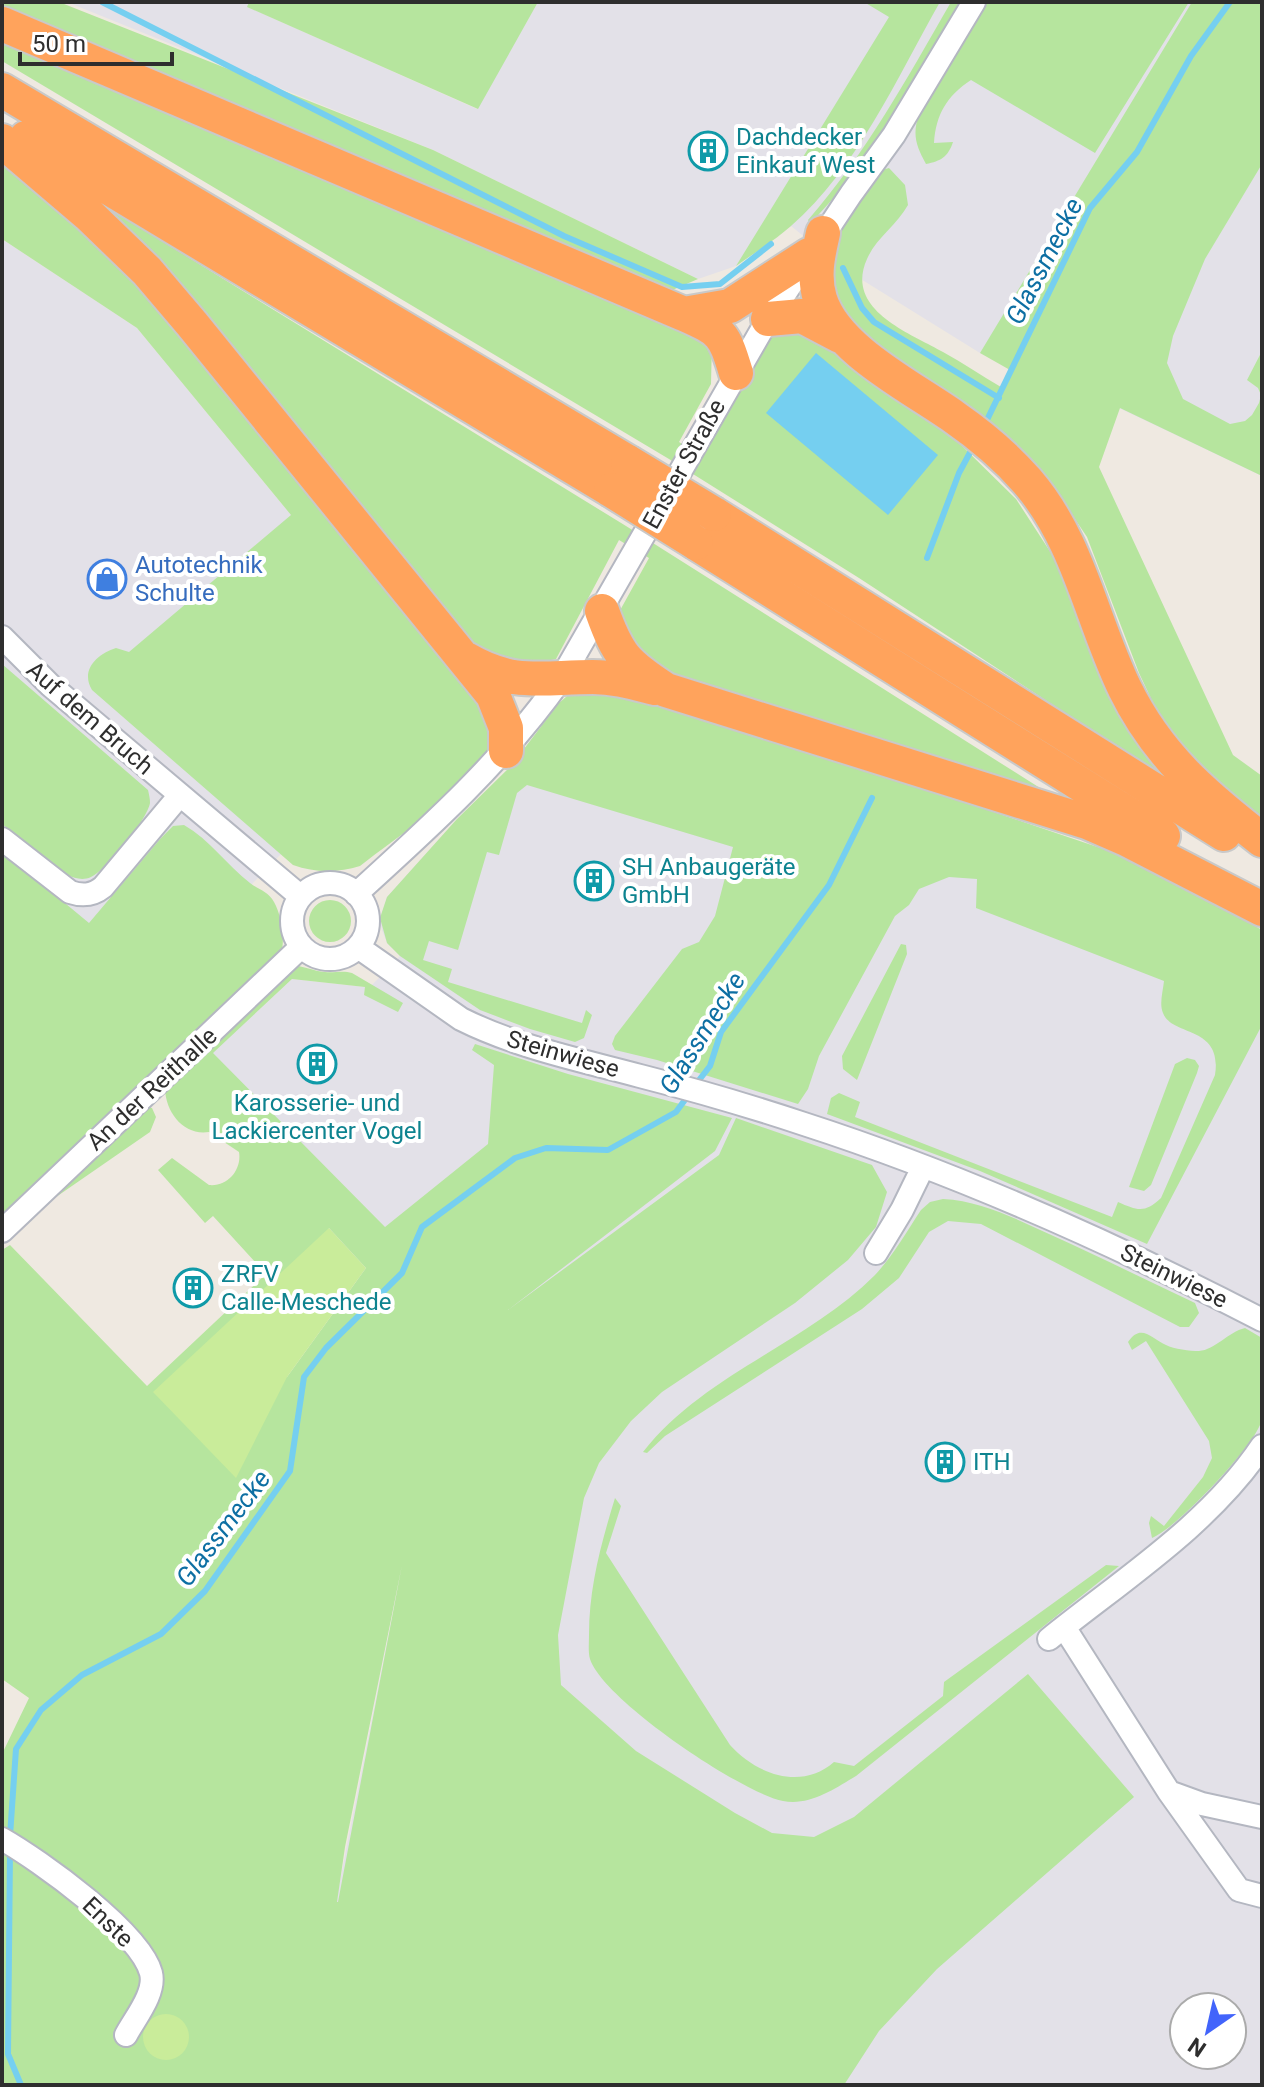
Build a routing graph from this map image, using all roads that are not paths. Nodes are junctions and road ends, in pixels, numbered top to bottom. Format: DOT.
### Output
graph roads {
  1 [pos="974,2"];
  2 [pos="2,24"];
  3 [pos="2,90"];
  4 [pos="2,124"];
  5 [pos="2,141"];
  6 [pos="816,244"];
  7 [pos="684,314"];
  8 [pos="768,319"];
  9 [pos="840,336"];
  10 [pos="736,373"];
  11 [pos="620,476"];
  12 [pos="602,611"];
  13 [pos="2,637"];
  14 [pos="462,657"];
  15 [pos="561,679"];
  16 [pos="666,690"];
  17 [pos="506,751"];
  18 [pos="180,795"];
  19 [pos="2,839"];
  20 [pos="1262,840"];
  21 [pos="1262,858"];
  22 [pos="356,894"];
  23 [pos="300,896"];
  24 [pos="1262,898"];
  25 [pos="1262,909"];
  26 [pos="301,947"];
  27 [pos="358,947"];
  28 [pos="923,1167"];
  29 [pos="2,1231"];
  30 [pos="876,1253"];
  31 [pos="1257,1313"];
  32 [pos="1262,1446"];
  33 [pos="1169,1792"];
  34 [pos="1262,1817"];
  35 [pos="2,1839"];
  36 [pos="1262,1896"];
  37 [pos="126,2035"];
  1 -- 6 [label="street, Enster Straße"];
  2 -- 7 [label="highway"];
  3 -- 11 [label="highway"];
  4 -- 11 [label="highway"];
  5 -- 14 [label="highway"];
  6 -- 7 [label="highway"];
  6 -- 8 [label="street, Enster Straße"];
  6 -- 9 [label="highway"];
  7 -- 10 [label="highway"];
  8 -- 9 [label="highway"];
  8 -- 10 [label="street, Enster Straße"];
  9 -- 20 [label="highway"];
  10 -- 12 [label="street, Enster Straße"];
  11 -- 21 [label="highway, bridge"];
  11 -- 24 [label="highway, bridge"];
  12 -- 15 [label="street, Enster Straße"];
  12 -- 16 [label="highway"];
  13 -- 18 [label="street, Auf dem Bruch"];
  14 -- 15 [label="highway"];
  14 -- 17 [label="highway"];
  15 -- 16 [label="highway"];
  15 -- 17 [label="street, Enster Straße"];
  16 -- 25 [label="highway"];
  17 -- 22 [label="street, Enster Straße"];
  18 -- 19 [label="street"];
  18 -- 23 [label="street, Auf dem Bruch"];
  22 -- 23 [label="street"];
  22 -- 27 [label="street"];
  23 -- 26 [label="street"];
  26 -- 27 [label="street"];
  26 -- 29 [label="street, An der Reithalle"];
  27 -- 28 [label="street, Steinwiese"];
  28 -- 30 [label="street"];
  28 -- 31 [label="street, Steinwiese"];
  32 -- 33 [label="street"];
  33 -- 34 [label="street"];
  33 -- 36 [label="street"];
  35 -- 37 [label="street, Enste"];
}
